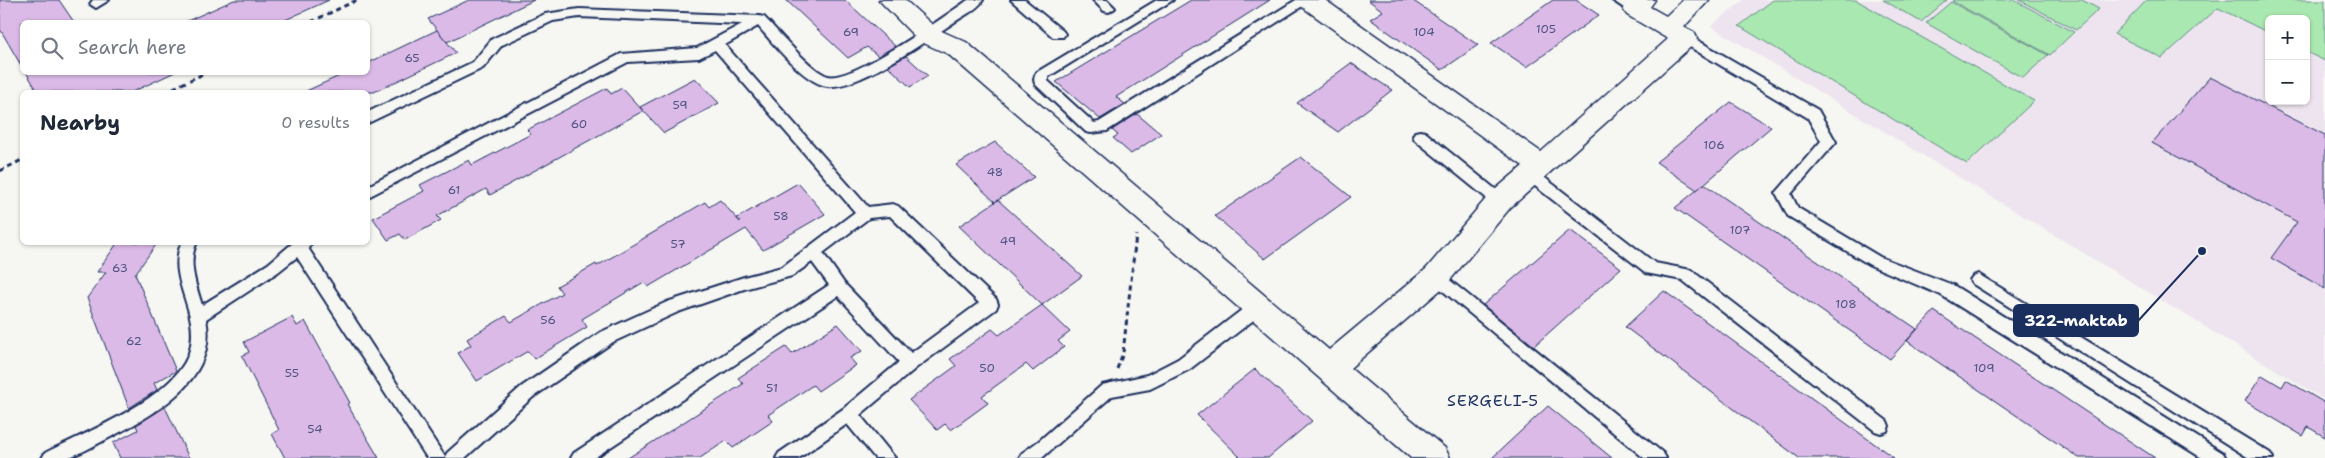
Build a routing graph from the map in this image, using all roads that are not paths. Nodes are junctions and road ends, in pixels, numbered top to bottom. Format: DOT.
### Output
graph roads {
  1 [pos="891,0"];
  2 [pos="977,0"];
  3 [pos="1017,0"];
  4 [pos="1167,0"];
  5 [pos="1307,0"];
  6 [pos="1697,0"];
  7 [pos="1632,3"];
  8 [pos="759,20"];
  9 [pos="1677,33"];
  10 [pos="1058,34"];
  11 [pos="928,35"];
  12 [pos="716,43"];
  13 [pos="370,117"];
  14 [pos="1420,136"];
  15 [pos="1537,171"];
  16 [pos="370,191"];
  17 [pos="1500,200"];
  18 [pos="865,213"];
  19 [pos="188,245"];
  20 [pos="302,245"];
  21 [pos="814,253"];
  22 [pos="1436,277"];
  23 [pos="1978,280"];
  24 [pos="839,287"];
  25 [pos="1258,307"];
  26 [pos="198,316"];
  27 [pos="910,363"];
  28 [pos="1329,368"];
  29 [pos="849,414"];
  30 [pos="1881,426"];
  31 [pos="51,458"];
  32 [pos="437,458"];
  33 [pos="454,458"];
  34 [pos="580,458"];
  35 [pos="785,458"];
  36 [pos="886,458"];
  37 [pos="1028,458"];
  38 [pos="1434,458"];
  39 [pos="1657,458"];
  40 [pos="2217,458"];
  41 [pos="2264,458"];
  1 -- 11 [label="street"];
  2 -- 11 [label="lane"];
  3 -- 10 [label="lane"];
  4 -- 5 [label="lane"];
  5 -- 15 [label="street"];
  6 -- 9 [label="street"];
  7 -- 9 [label="street"];
  8 -- 11 [label="lane"];
  8 -- 12 [label="lane"];
  8 -- 13 [label="lane"];
  9 -- 15 [label="street"];
  9 -- 40 [label="lane"];
  11 -- 25 [label="street"];
  12 -- 16 [label="lane"];
  12 -- 18 [label="lane"];
  14 -- 17 [label="lane"];
  15 -- 17 [label="street"];
  15 -- 30 [label="lane"];
  17 -- 22 [label="street"];
  18 -- 21 [label="lane"];
  18 -- 27 [label="lane"];
  19 -- 26 [label="lane"];
  20 -- 26 [label="lane"];
  20 -- 32 [label="lane"];
  21 -- 24 [label="lane"];
  21 -- 33 [label="lane"];
  22 -- 28 [label="street"];
  22 -- 39 [label="lane"];
  23 -- 41 [label="lane"];
  24 -- 27 [label="lane"];
  24 -- 34 [label="lane"];
  25 -- 28 [label="street"];
  25 -- 37 [label="lane"];
  26 -- 31 [label="lane"];
  27 -- 29 [label="lane"];
  28 -- 38 [label="street"];
  29 -- 35 [label="lane"];
  29 -- 36 [label="lane"];
}
